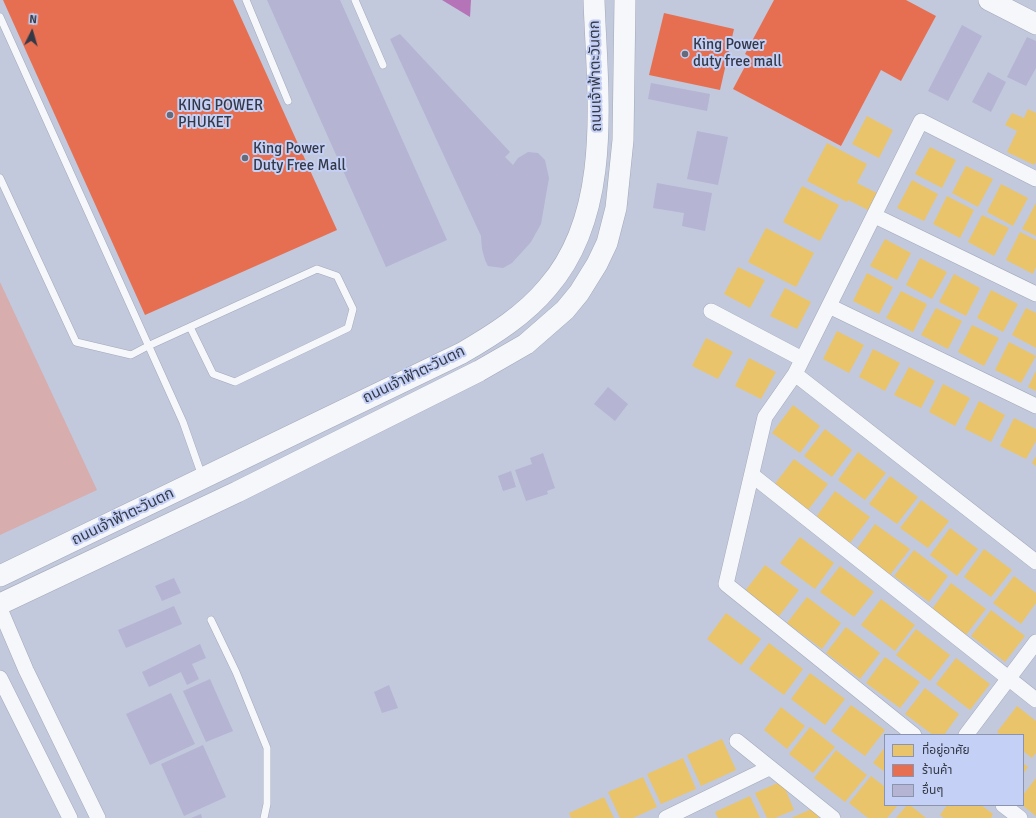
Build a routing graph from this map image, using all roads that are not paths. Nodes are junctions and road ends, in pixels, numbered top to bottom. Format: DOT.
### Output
graph roads {
  1 [pos="246,0"];
  2 [pos="355,0"];
  3 [pos="594,0"];
  4 [pos="625,0"];
  5 [pos="989,0"];
  6 [pos="0,17"];
  7 [pos="1036,24"];
  8 [pos="383,65"];
  9 [pos="288,101"];
  10 [pos="0,178"];
  11 [pos="1036,179"];
  12 [pos="875,216"];
  13 [pos="1036,294"];
  14 [pos="829,306"];
  15 [pos="711,311"];
  16 [pos="190,327"];
  17 [pos="148,346"];
  18 [pos="802,359"];
  19 [pos="795,374"];
  20 [pos="1036,406"];
  21 [pos="752,475"];
  22 [pos="203,478"];
  23 [pos="1036,562"];
  24 [pos="0,576"];
  25 [pos="0,604"];
  26 [pos="0,609"];
  27 [pos="211,620"];
  28 [pos="1036,642"];
  29 [pos="0,678"];
  30 [pos="1008,678"];
  31 [pos="1036,700"];
  32 [pos="913,734"];
  33 [pos="967,734"];
  34 [pos="737,741"];
  35 [pos="769,768"];
  36 [pos="1004,806"];
  37 [pos="70,818"];
  38 [pos="98,818"];
  39 [pos="264,818"];
  40 [pos="666,818"];
  41 [pos="833,818"];
  42 [pos="1020,818"];
  1 -- 9 [label="lane"];
  2 -- 8 [label="lane"];
  3 -- 22 [label="main road, ถนนเจ้าฟ้าตะวันตก"];
  4 -- 25 [label="main road, ถนนเจ้าฟ้าตะวันตก"];
  5 -- 7 [label="main road"];
  6 -- 17 [label="lane"];
  10 -- 17 [label="lane"];
  11 -- 12 [label="street"];
  12 -- 13 [label="street"];
  12 -- 14 [label="street"];
  14 -- 18 [label="street"];
  14 -- 20 [label="street"];
  15 -- 18 [label="street"];
  16 -- 16 [label="lane"];
  16 -- 17 [label="lane"];
  17 -- 22 [label="lane"];
  18 -- 19 [label="street"];
  19 -- 21 [label="street"];
  19 -- 23 [label="street"];
  21 -- 30 [label="street"];
  21 -- 32 [label="street"];
  22 -- 24 [label="main road, ถนนเจ้าฟ้าตะวันตก"];
  26 -- 38 [label="street"];
  27 -- 39 [label="lane"];
  28 -- 30 [label="street"];
  29 -- 37 [label="street"];
  30 -- 31 [label="street"];
  30 -- 33 [label="street"];
  34 -- 35 [label="street"];
  35 -- 40 [label="street"];
  35 -- 41 [label="street"];
  36 -- 42 [label="street"];
}
